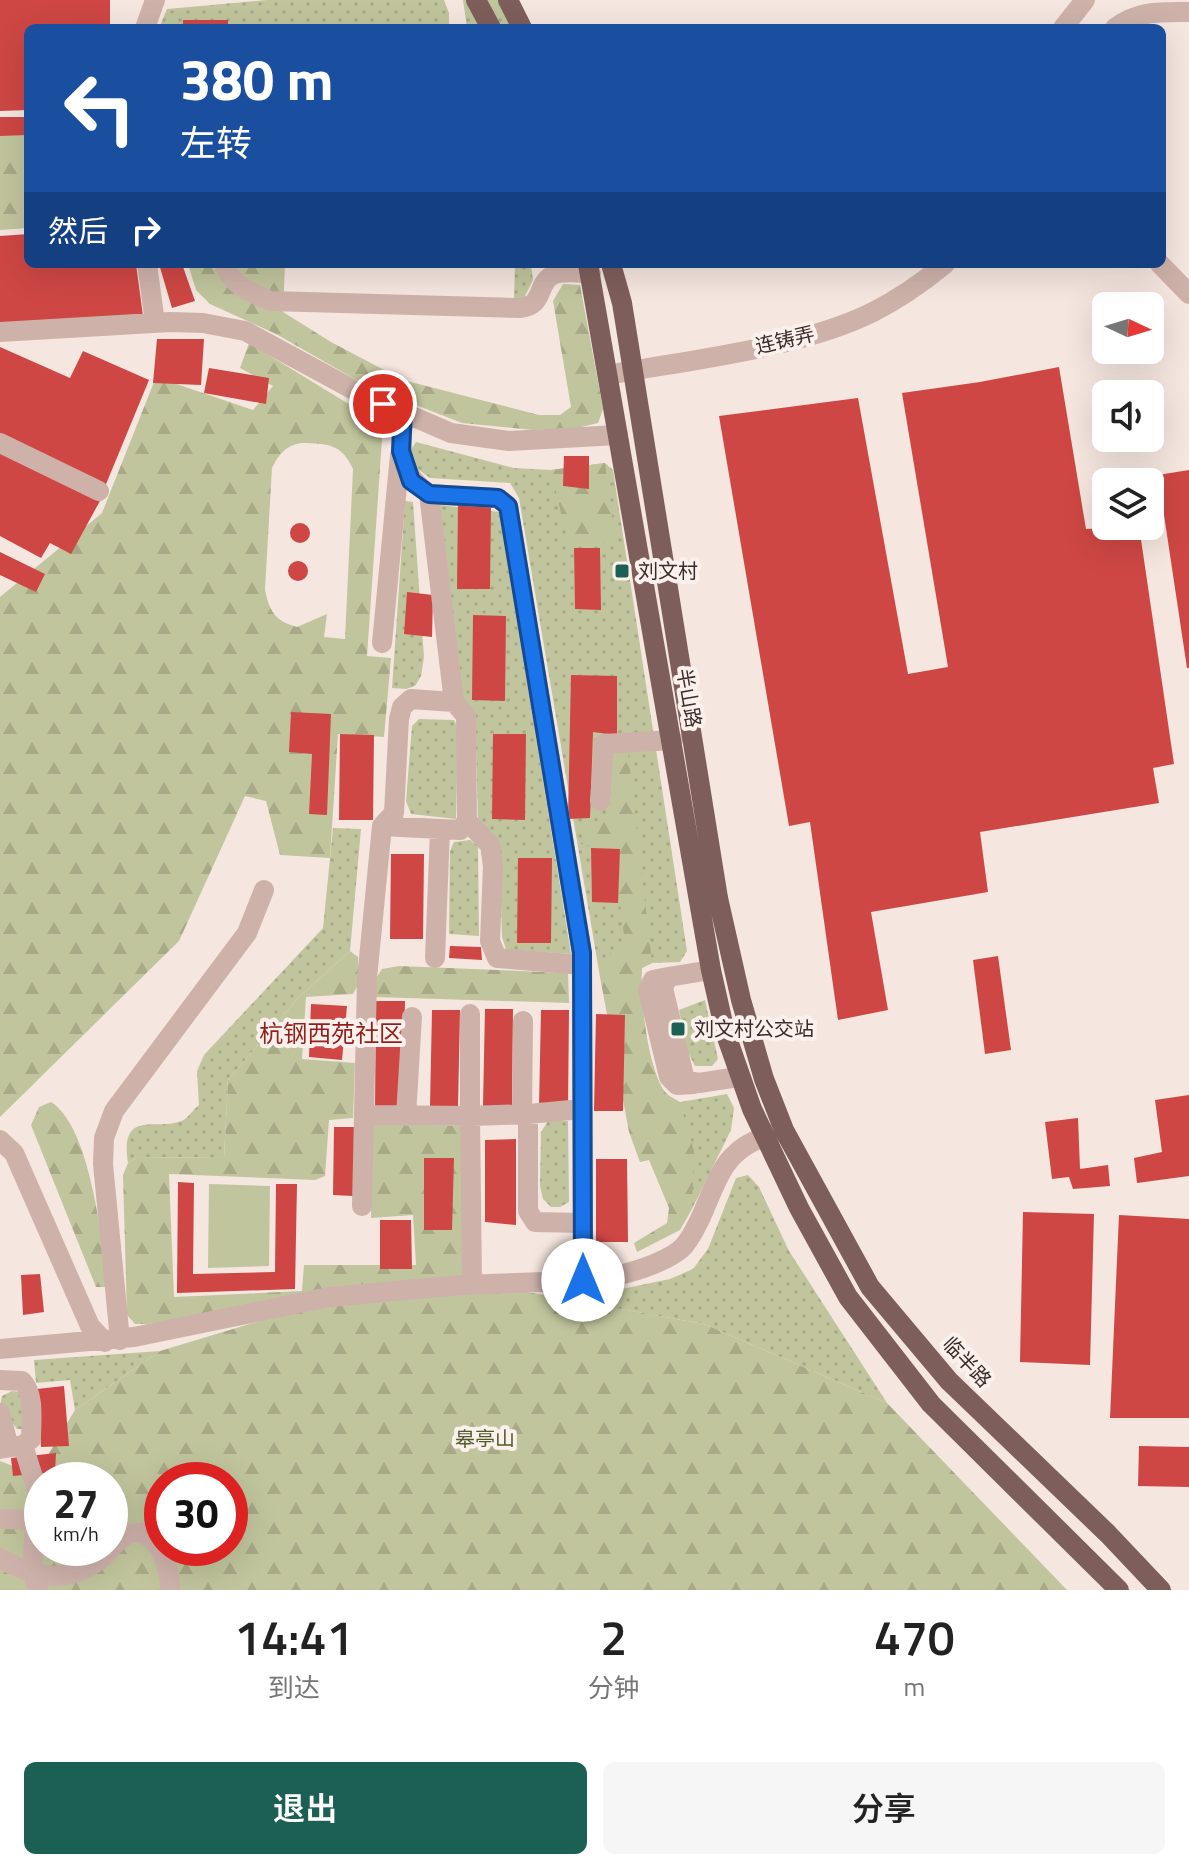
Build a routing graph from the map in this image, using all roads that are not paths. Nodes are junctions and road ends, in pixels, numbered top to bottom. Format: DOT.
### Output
graph roads {
  1 [pos="155,0"];
  2 [pos="476,0"];
  3 [pos="508,0"];
  4 [pos="1085,0"];
  5 [pos="1189,12"];
  6 [pos="146,24"];
  7 [pos="489,24"];
  8 [pos="520,24"];
  9 [pos="1066,24"];
  10 [pos="1120,24"];
  11 [pos="148,268"];
  12 [pos="226,268"];
  13 [pos="589,268"];
  14 [pos="612,268"];
  15 [pos="940,268"];
  16 [pos="1164,268"];
  17 [pos="552,269"];
  18 [pos="1189,294"];
  19 [pos="155,323"];
  20 [pos="0,332"];
  21 [pos="632,370"];
  22 [pos="608,375"];
  23 [pos="403,412"];
  24 [pos="618,435"];
  25 [pos="0,443"];
  26 [pos="401,451"];
  27 [pos="99,491"];
  28 [pos="429,494"];
  29 [pos="382,643"];
  30 [pos="454,702"];
  31 [pos="673,740"];
  32 [pos="600,801"];
  33 [pos="467,821"];
  34 [pos="382,826"];
  35 [pos="440,829"];
  36 [pos="264,890"];
  37 [pos="435,958"];
  38 [pos="582,965"];
  39 [pos="711,970"];
  40 [pos="470,1014"];
  41 [pos="412,1017"];
  42 [pos="523,1021"];
  43 [pos="738,1077"];
  44 [pos="582,1109"];
  45 [pos="525,1114"];
  46 [pos="364,1115"];
  47 [pos="406,1116"];
  48 [pos="470,1116"];
  49 [pos="774,1133"];
  50 [pos="0,1140"];
  51 [pos="362,1206"];
  52 [pos="583,1223"];
  53 [pos="583,1280"];
  54 [pos="472,1284"];
  55 [pos="113,1341"];
  56 [pos="0,1349"];
  57 [pos="0,1380"];
  58 [pos="0,1413"];
  59 [pos="11,1447"];
  60 [pos="24,1468"];
  61 [pos="5,1519"];
  62 [pos="24,1520"];
  63 [pos="0,1558"];
  64 [pos="35,1582"];
  65 [pos="170,1590"];
  66 [pos="1119,1590"];
  67 [pos="1161,1590"];
  1 -- 6 [label="street"];
  2 -- 7 [label="main road"];
  3 -- 8 [label="main road"];
  4 -- 9 [label="street"];
  5 -- 10 [label="street"];
  11 -- 19 [label="street"];
  12 -- 17 [label="street"];
  13 -- 17 [label="street"];
  13 -- 22 [label="main road, 半山路"];
  14 -- 21 [label="main road, 半山路"];
  15 -- 21 [label="street, 连铸弄"];
  16 -- 18 [label="street"];
  19 -- 20 [label="street"];
  19 -- 23 [label="street"];
  21 -- 22 [label="street, 连铸弄"];
  21 -- 49 [label="main road, 半山路"];
  22 -- 24 [label="main road, 半山路"];
  23 -- 24 [label="street"];
  23 -- 26 [label="street"];
  24 -- 31 [label="main road, 半山路"];
  25 -- 27 [label="street"];
  26 -- 28 [label="street"];
  26 -- 29 [label="street"];
  28 -- 30 [label="street"];
  28 -- 38 [label="street"];
  30 -- 33 [label="street"];
  30 -- 34 [label="street"];
  31 -- 32 [label="street"];
  31 -- 39 [label="main road, 半山路"];
  33 -- 35 [label="street"];
  33 -- 38 [label="street"];
  34 -- 35 [label="street"];
  34 -- 46 [label="street"];
  35 -- 37 [label="street"];
  36 -- 55 [label="street"];
  38 -- 44 [label="street"];
  39 -- 43 [label="main road, 半山路"];
  39 -- 43 [label="street"];
  40 -- 48 [label="street"];
  41 -- 47 [label="street"];
  42 -- 45 [label="street"];
  43 -- 49 [label="main road, 半山路"];
  44 -- 45 [label="street"];
  44 -- 52 [label="street"];
  45 -- 48 [label="street"];
  45 -- 52 [label="street"];
  46 -- 47 [label="street"];
  46 -- 51 [label="street"];
  47 -- 48 [label="street"];
  48 -- 54 [label="street"];
  49 -- 53 [label="street"];
  49 -- 66 [label="main road"];
  49 -- 67 [label="main road, 临半路"];
  50 -- 55 [label="street"];
  52 -- 53 [label="street"];
  53 -- 54 [label="street"];
  54 -- 55 [label="street"];
  55 -- 56 [label="street"];
  57 -- 59 [label="street"];
  58 -- 59 [label="street"];
  59 -- 60 [label="street"];
  61 -- 62 [label="street"];
  63 -- 64 [label="street"];
  64 -- 65 [label="street"];
}
